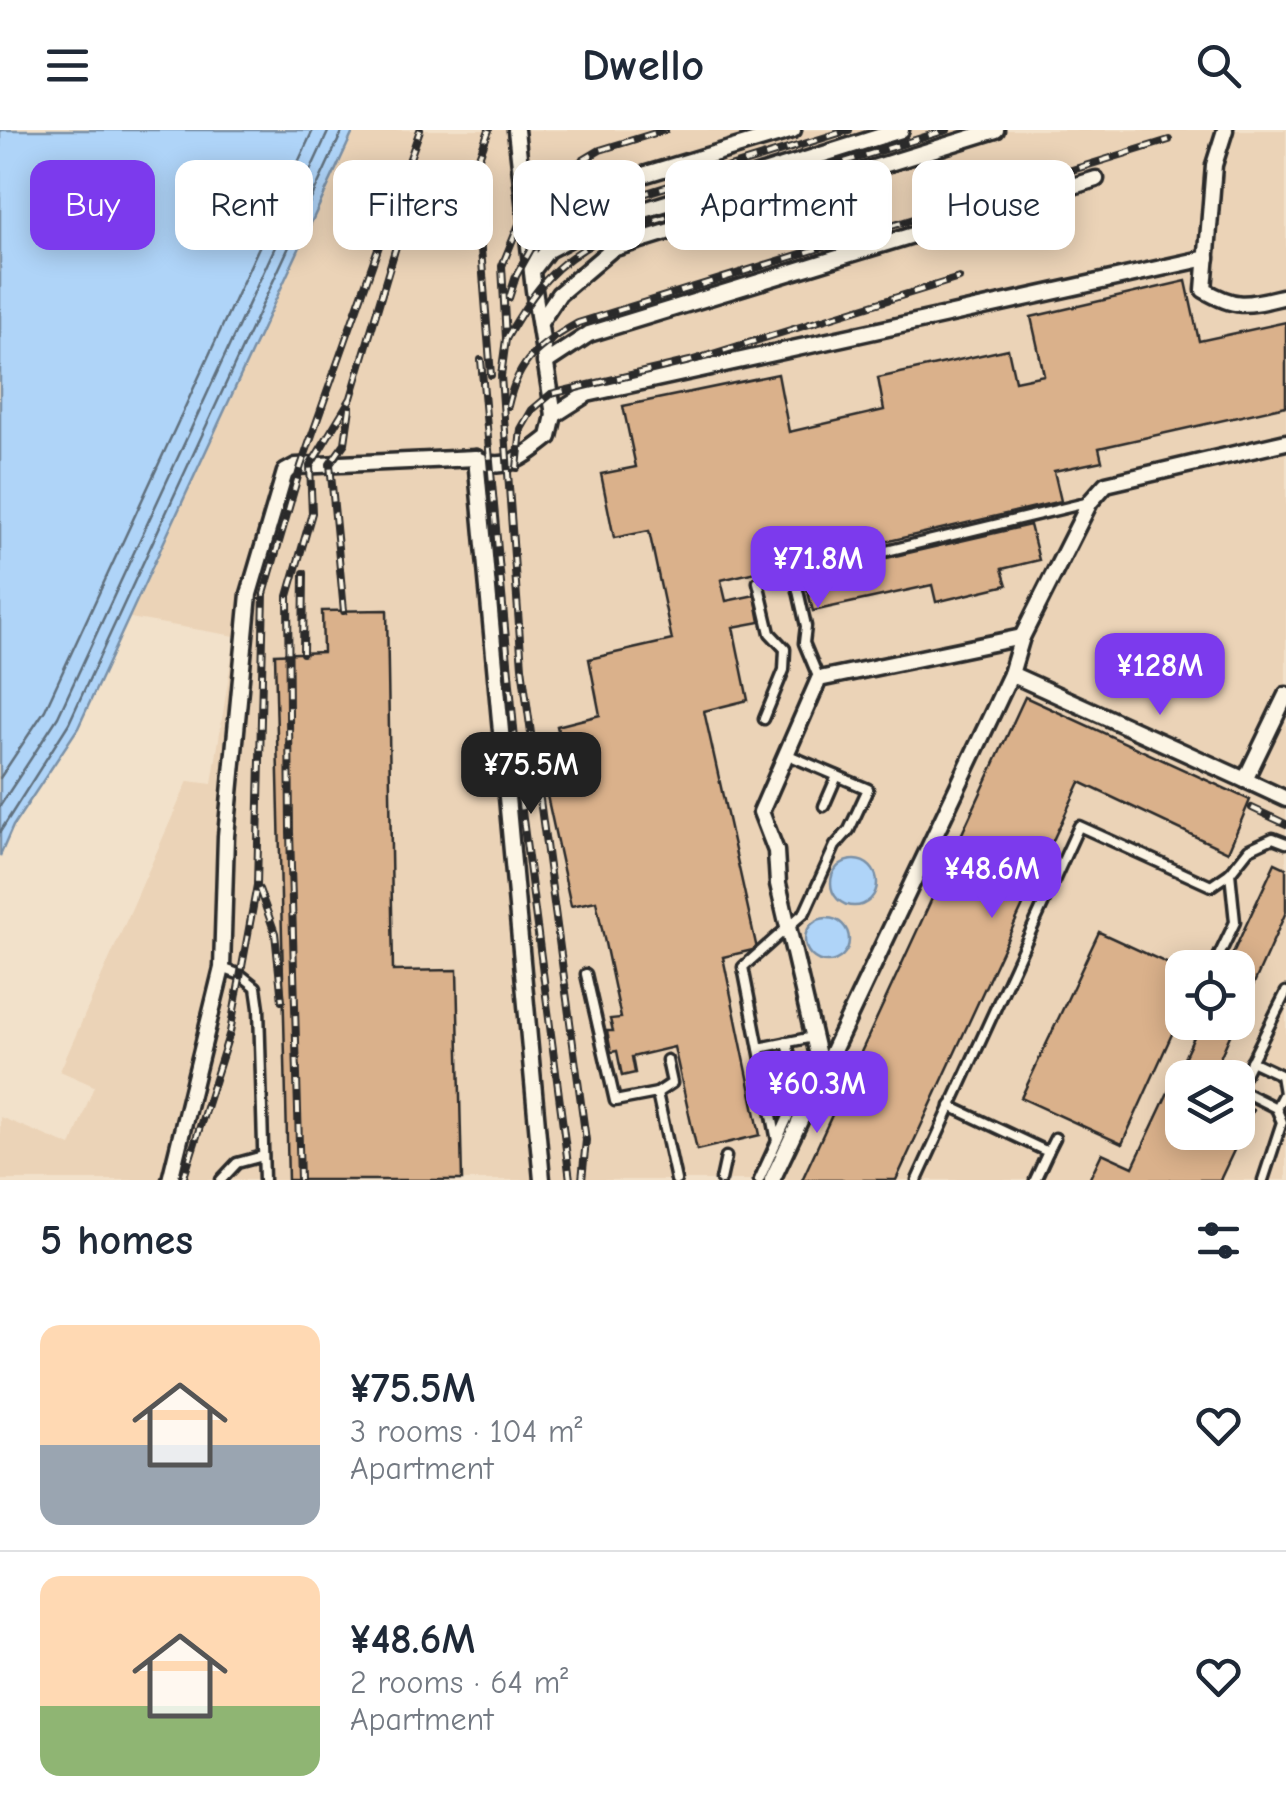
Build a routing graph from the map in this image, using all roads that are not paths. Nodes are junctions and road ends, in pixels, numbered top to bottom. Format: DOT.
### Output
graph roads {
  1 [pos="516,130"];
  2 [pos="794,130"];
  3 [pos="902,130"];
  4 [pos="996,130"];
  5 [pos="1226,130"];
  6 [pos="520,160"];
  7 [pos="645,173"];
  8 [pos="1096,179"];
  9 [pos="530,250"];
  10 [pos="1206,258"];
  11 [pos="532,271"];
  12 [pos="1286,296"];
  13 [pos="540,321"];
  14 [pos="545,363"];
  15 [pos="554,414"];
  16 [pos="1286,442"];
  17 [pos="476,458"];
  18 [pos="1090,502"];
  19 [pos="794,573"];
  20 [pos="1022,637"];
  21 [pos="804,644"];
  22 [pos="785,649"];
  23 [pos="1011,674"];
  24 [pos="819,678"];
  25 [pos="1286,695"];
  26 [pos="764,720"];
  27 [pos="786,754"];
  28 [pos="838,776"];
  29 [pos="1246,780"];
  30 [pos="1286,799"];
  31 [pos="824,806"];
  32 [pos="1286,843"];
  33 [pos="1230,874"];
  34 [pos="788,930"];
  35 [pos="1222,950"];
  36 [pos="222,968"];
  37 [pos="586,974"];
  38 [pos="1286,992"];
  39 [pos="787,1042"];
  40 [pos="815,1044"];
  41 [pos="758,1048"];
  42 [pos="667,1060"];
  43 [pos="1251,1060"];
  44 [pos="1255,1062"];
  45 [pos="822,1073"];
  46 [pos="657,1093"];
  47 [pos="798,1093"];
  48 [pos="1255,1098"];
  49 [pos="950,1106"];
  50 [pos="1276,1108"];
  51 [pos="1056,1138"];
  52 [pos="777,1141"];
  53 [pos="1048,1152"];
  54 [pos="263,1156"];
  55 [pos="726,1157"];
  56 [pos="170,1180"];
  57 [pos="221,1180"];
  58 [pos="264,1180"];
  59 [pos="542,1180"];
  60 [pos="676,1180"];
  61 [pos="721,1180"];
  62 [pos="759,1180"];
  63 [pos="772,1180"];
  64 [pos="917,1180"];
  65 [pos="1034,1180"];
  66 [pos="1263,1180"];
  1 -- 6 [label="street"];
  2 -- 7 [label="street"];
  3 -- 11 [label="street"];
  4 -- 13 [label="street"];
  5 -- 10 [label="street"];
  8 -- 14 [label="street"];
  9 -- 11 [label="street"];
  10 -- 12 [label="street"];
  10 -- 15 [label="street"];
  11 -- 13 [label="street"];
  13 -- 14 [label="street"];
  14 -- 15 [label="street"];
  15 -- 17 [label="street"];
  16 -- 18 [label="street"];
  17 -- 36 [label="street"];
  17 -- 59 [label="street"];
  18 -- 19 [label="lane"];
  18 -- 20 [label="street"];
  19 -- 21 [label="lane"];
  19 -- 22 [label="lane"];
  20 -- 23 [label="street"];
  20 -- 24 [label="street"];
  21 -- 22 [label="lane"];
  21 -- 24 [label="lane"];
  22 -- 26 [label="lane"];
  23 -- 29 [label="street"];
  23 -- 45 [label="street"];
  24 -- 27 [label="street"];
  25 -- 29 [label="street"];
  27 -- 28 [label="lane"];
  27 -- 34 [label="street"];
  28 -- 31 [label="lane"];
  28 -- 34 [label="lane"];
  29 -- 30 [label="street"];
  32 -- 33 [label="lane"];
  33 -- 35 [label="lane"];
  33 -- 49 [label="lane"];
  34 -- 40 [label="street"];
  34 -- 41 [label="lane"];
  36 -- 54 [label="lane"];
  36 -- 56 [label="street"];
  37 -- 46 [label="lane"];
  38 -- 43 [label="lane"];
  39 -- 40 [label="lane"];
  39 -- 41 [label="lane"];
  39 -- 47 [label="lane"];
  40 -- 45 [label="street"];
  40 -- 47 [label="lane"];
  41 -- 52 [label="lane"];
  42 -- 46 [label="lane"];
  44 -- 50 [label="lane"];
  45 -- 63 [label="street"];
  46 -- 60 [label="lane"];
  47 -- 52 [label="lane"];
  48 -- 50 [label="lane"];
  49 -- 53 [label="lane"];
  49 -- 64 [label="lane"];
  50 -- 66 [label="lane"];
  51 -- 53 [label="lane"];
  52 -- 62 [label="lane"];
  53 -- 65 [label="lane"];
  54 -- 57 [label="lane"];
  54 -- 58 [label="lane"];
  55 -- 61 [label="lane"];
}
